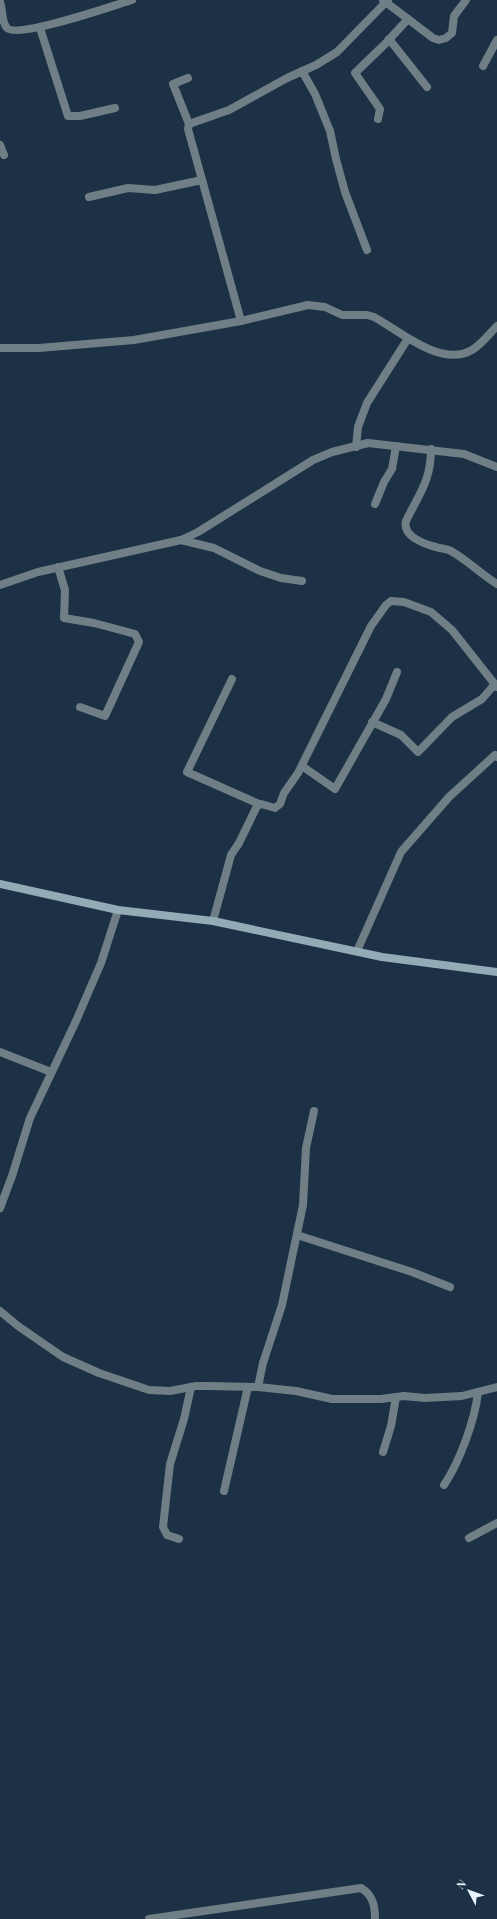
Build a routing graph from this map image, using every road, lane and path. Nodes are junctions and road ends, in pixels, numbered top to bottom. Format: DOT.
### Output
graph roads {
  1 [pos="132,0"];
  2 [pos="386,0"];
  3 [pos="466,0"];
  4 [pos="0,2"];
  5 [pos="112,3"];
  6 [pos="408,19"];
  7 [pos="40,28"];
  8 [pos="390,39"];
  9 [pos="497,40"];
  10 [pos="484,66"];
  11 [pos="302,72"];
  12 [pos="188,78"];
  13 [pos="428,87"];
  14 [pos="115,108"];
  15 [pos="378,119"];
  16 [pos="189,124"];
  17 [pos="0,145"];
  18 [pos="4,155"];
  19 [pos="202,180"];
  20 [pos="89,197"];
  21 [pos="367,250"];
  22 [pos="241,321"];
  23 [pos="497,326"];
  24 [pos="410,340"];
  25 [pos="0,348"];
  26 [pos="396,446"];
  27 [pos="356,448"];
  28 [pos="431,449"];
  29 [pos="497,467"];
  30 [pos="375,504"];
  31 [pos="181,540"];
  32 [pos="58,567"];
  33 [pos="302,581"];
  34 [pos="497,584"];
  35 [pos="0,585"];
  36 [pos="397,672"];
  37 [pos="232,679"];
  38 [pos="496,685"];
  39 [pos="80,707"];
  40 [pos="372,722"];
  41 [pos="497,757"];
  42 [pos="302,766"];
  43 [pos="259,804"];
  44 [pos="0,884"];
  45 [pos="118,910"];
  46 [pos="213,921"];
  47 [pos="357,951"];
  48 [pos="497,972"];
  49 [pos="0,1052"];
  50 [pos="51,1072"];
  51 [pos="314,1111"];
  52 [pos="0,1208"];
  53 [pos="296,1236"];
  54 [pos="450,1287"];
  55 [pos="0,1311"];
  56 [pos="497,1386"];
  57 [pos="191,1387"];
  58 [pos="248,1387"];
  59 [pos="258,1387"];
  60 [pos="478,1392"];
  61 [pos="396,1397"];
  62 [pos="383,1452"];
  63 [pos="444,1485"];
  64 [pos="224,1491"];
  65 [pos="497,1523"];
  66 [pos="469,1538"];
  67 [pos="179,1539"];
  68 [pos="149,1919"];
  69 [pos="375,1919"];
  1 -- 5 [label="street"];
  2 -- 6 [label="street"];
  2 -- 11 [label="street"];
  3 -- 6 [label="street"];
  4 -- 7 [label="street"];
  5 -- 7 [label="street"];
  6 -- 8 [label="street"];
  7 -- 14 [label="street"];
  8 -- 13 [label="street"];
  8 -- 15 [label="street"];
  9 -- 10 [label="street"];
  11 -- 16 [label="street"];
  11 -- 21 [label="street"];
  12 -- 16 [label="street"];
  16 -- 19 [label="street"];
  17 -- 18 [label="street"];
  19 -- 20 [label="street"];
  19 -- 22 [label="street"];
  22 -- 24 [label="street"];
  22 -- 25 [label="street"];
  23 -- 24 [label="street"];
  24 -- 27 [label="street"];
  26 -- 27 [label="street"];
  26 -- 28 [label="street"];
  26 -- 30 [label="street"];
  27 -- 31 [label="street"];
  28 -- 29 [label="street"];
  28 -- 34 [label="street"];
  31 -- 32 [label="street"];
  31 -- 33 [label="street"];
  32 -- 35 [label="street"];
  32 -- 39 [label="street"];
  36 -- 40 [label="street"];
  37 -- 43 [label="street"];
  38 -- 40 [label="street"];
  38 -- 42 [label="street"];
  40 -- 42 [label="street"];
  41 -- 47 [label="street"];
  42 -- 43 [label="street"];
  43 -- 46 [label="street"];
  44 -- 45 [label="street"];
  45 -- 46 [label="street"];
  45 -- 50 [label="street"];
  46 -- 47 [label="street"];
  47 -- 48 [label="street"];
  49 -- 50 [label="street"];
  50 -- 52 [label="street"];
  51 -- 53 [label="street"];
  53 -- 54 [label="street"];
  53 -- 59 [label="street"];
  55 -- 57 [label="street"];
  56 -- 60 [label="street"];
  57 -- 58 [label="street"];
  57 -- 67 [label="street"];
  58 -- 59 [label="street"];
  58 -- 64 [label="street"];
  59 -- 61 [label="street"];
  60 -- 61 [label="street"];
  60 -- 63 [label="street"];
  61 -- 62 [label="street"];
  65 -- 66 [label="street"];
  68 -- 69 [label="street"];
}
